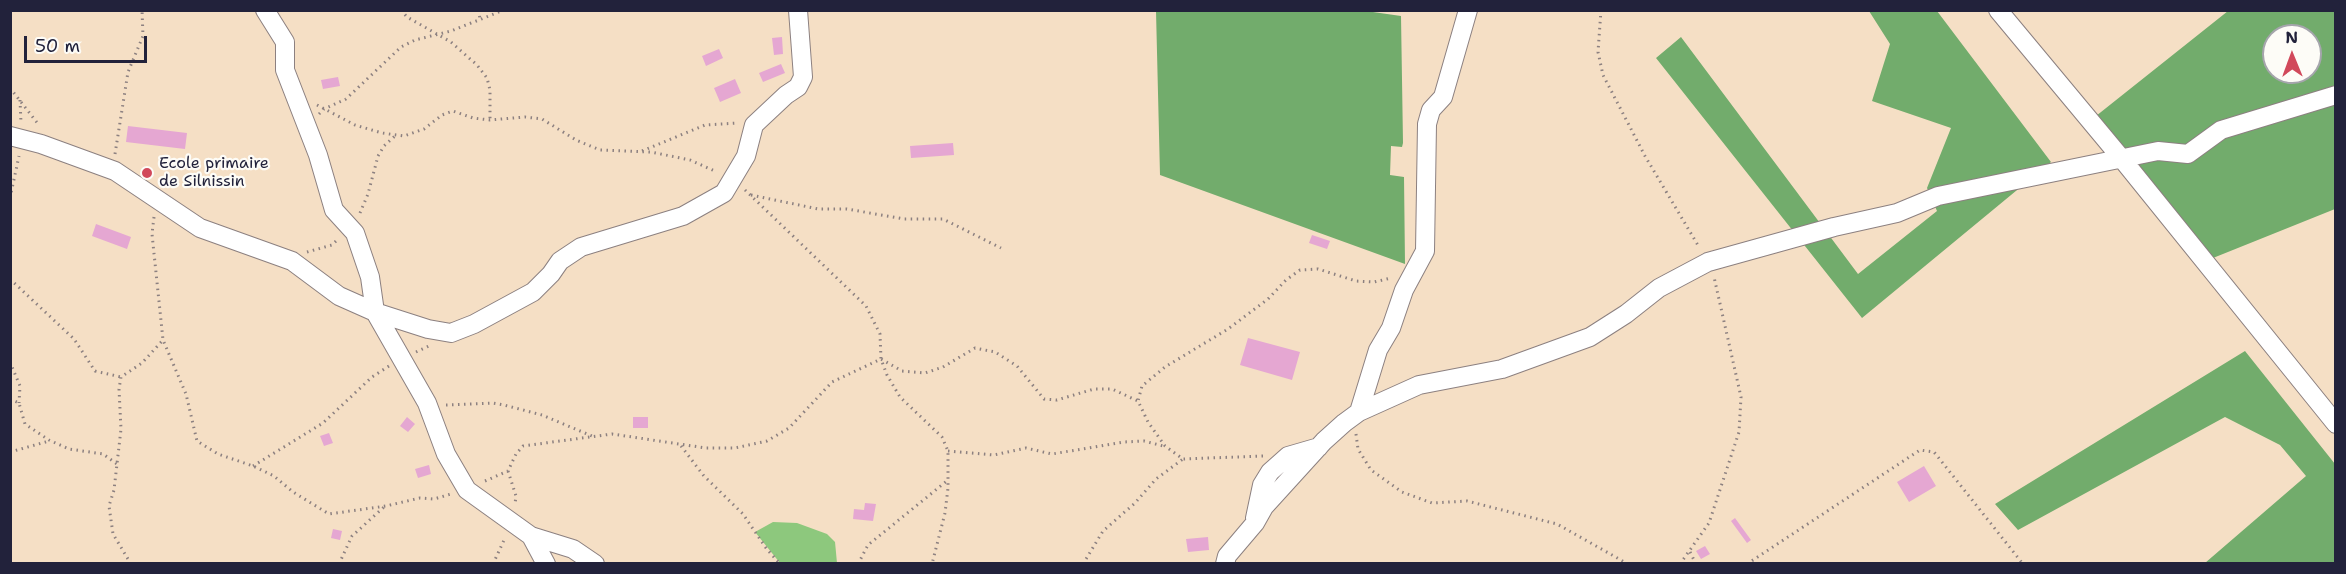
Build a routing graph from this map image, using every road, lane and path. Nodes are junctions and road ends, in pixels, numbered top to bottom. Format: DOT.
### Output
graph roads {
  1 [pos="142,10"];
  2 [pos="265,10"];
  3 [pos="401,10"];
  4 [pos="479,10"];
  5 [pos="504,10"];
  6 [pos="798,10"];
  7 [pos="1467,10"];
  8 [pos="1998,10"];
  9 [pos="480,21"];
  10 [pos="438,34"];
  11 [pos="10,88"];
  12 [pos="2336,95"];
  13 [pos="316,104"];
  14 [pos="324,109"];
  15 [pos="490,120"];
  16 [pos="307,125"];
  17 [pos="754,125"];
  18 [pos="44,130"];
  19 [pos="10,136"];
  20 [pos="640,151"];
  21 [pos="2122,159"];
  22 [pos="114,171"];
  23 [pos="733,179"];
  24 [pos="750,195"];
  25 [pos="156,200"];
  26 [pos="1001,248"];
  27 [pos="1413,274"];
  28 [pos="10,279"];
  29 [pos="375,312"];
  30 [pos="451,333"];
  31 [pos="162,340"];
  32 [pos="400,358"];
  33 [pos="881,359"];
  34 [pos="10,362"];
  35 [pos="121,377"];
  36 [pos="10,399"];
  37 [pos="1138,400"];
  38 [pos="19,403"];
  39 [pos="427,403"];
  40 [pos="1359,412"];
  41 [pos="2336,424"];
  42 [pos="594,437"];
  43 [pos="49,441"];
  44 [pos="680,445"];
  45 [pos="1165,446"];
  46 [pos="1319,447"];
  47 [pos="948,451"];
  48 [pos="10,452"];
  49 [pos="1288,456"];
  50 [pos="1183,459"];
  51 [pos="117,464"];
  52 [pos="254,466"];
  53 [pos="948,480"];
  54 [pos="467,490"];
  55 [pos="386,506"];
  56 [pos="1254,523"];
  57 [pos="531,536"];
  58 [pos="1690,552"];
  59 [pos="131,564"];
  60 [pos="339,564"];
  61 [pos="546,564"];
  62 [pos="595,564"];
  63 [pos="780,564"];
  64 [pos="858,564"];
  65 [pos="932,564"];
  66 [pos="1083,564"];
  67 [pos="1225,564"];
  68 [pos="1628,564"];
  69 [pos="1696,564"];
  70 [pos="1746,564"];
  71 [pos="2023,564"];
  1 -- 22 [label="path"];
  2 -- 16 [label="street"];
  3 -- 10 [label="path"];
  4 -- 9 [label="path"];
  5 -- 9 [label="path"];
  6 -- 17 [label="street"];
  7 -- 27 [label="street"];
  8 -- 21 [label="street"];
  9 -- 10 [label="path"];
  10 -- 14 [label="path"];
  10 -- 15 [label="path"];
  11 -- 18 [label="path"];
  12 -- 21 [label="street"];
  13 -- 14 [label="path"];
  14 -- 15 [label="path"];
  14 -- 16 [label="path"];
  15 -- 20 [label="path"];
  16 -- 29 [label="street"];
  17 -- 20 [label="path"];
  17 -- 23 [label="street"];
  19 -- 22 [label="street"];
  20 -- 23 [label="path"];
  21 -- 40 [label="street"];
  21 -- 41 [label="street"];
  22 -- 25 [label="street"];
  23 -- 24 [label="path"];
  23 -- 30 [label="street"];
  24 -- 26 [label="path"];
  24 -- 33 [label="path"];
  25 -- 29 [label="street"];
  25 -- 31 [label="path"];
  27 -- 37 [label="path"];
  27 -- 40 [label="street"];
  28 -- 35 [label="path"];
  29 -- 30 [label="street"];
  29 -- 32 [label="street"];
  30 -- 32 [label="path"];
  31 -- 35 [label="path"];
  31 -- 52 [label="path"];
  32 -- 39 [label="street"];
  32 -- 52 [label="path"];
  33 -- 37 [label="path"];
  33 -- 44 [label="path"];
  33 -- 47 [label="path"];
  34 -- 38 [label="path"];
  35 -- 51 [label="path"];
  36 -- 38 [label="path"];
  37 -- 45 [label="path"];
  38 -- 43 [label="path"];
  39 -- 42 [label="path"];
  39 -- 54 [label="street"];
  40 -- 46 [label="street"];
  40 -- 68 [label="path"];
  42 -- 44 [label="path"];
  42 -- 54 [label="path"];
  43 -- 48 [label="path"];
  43 -- 51 [label="path"];
  44 -- 63 [label="path"];
  45 -- 47 [label="path"];
  45 -- 50 [label="path"];
  46 -- 49 [label="street"];
  46 -- 56 [label="street"];
  47 -- 53 [label="path"];
  49 -- 50 [label="path"];
  49 -- 56 [label="street"];
  50 -- 66 [label="path"];
  51 -- 59 [label="path"];
  52 -- 55 [label="path"];
  53 -- 64 [label="path"];
  53 -- 65 [label="path"];
  54 -- 55 [label="path"];
  54 -- 57 [label="street"];
  55 -- 60 [label="path"];
  56 -- 67 [label="street"];
  57 -- 61 [label="street"];
  57 -- 62 [label="street"];
  58 -- 69 [label="path"];
  70 -- 71 [label="path"];
}
